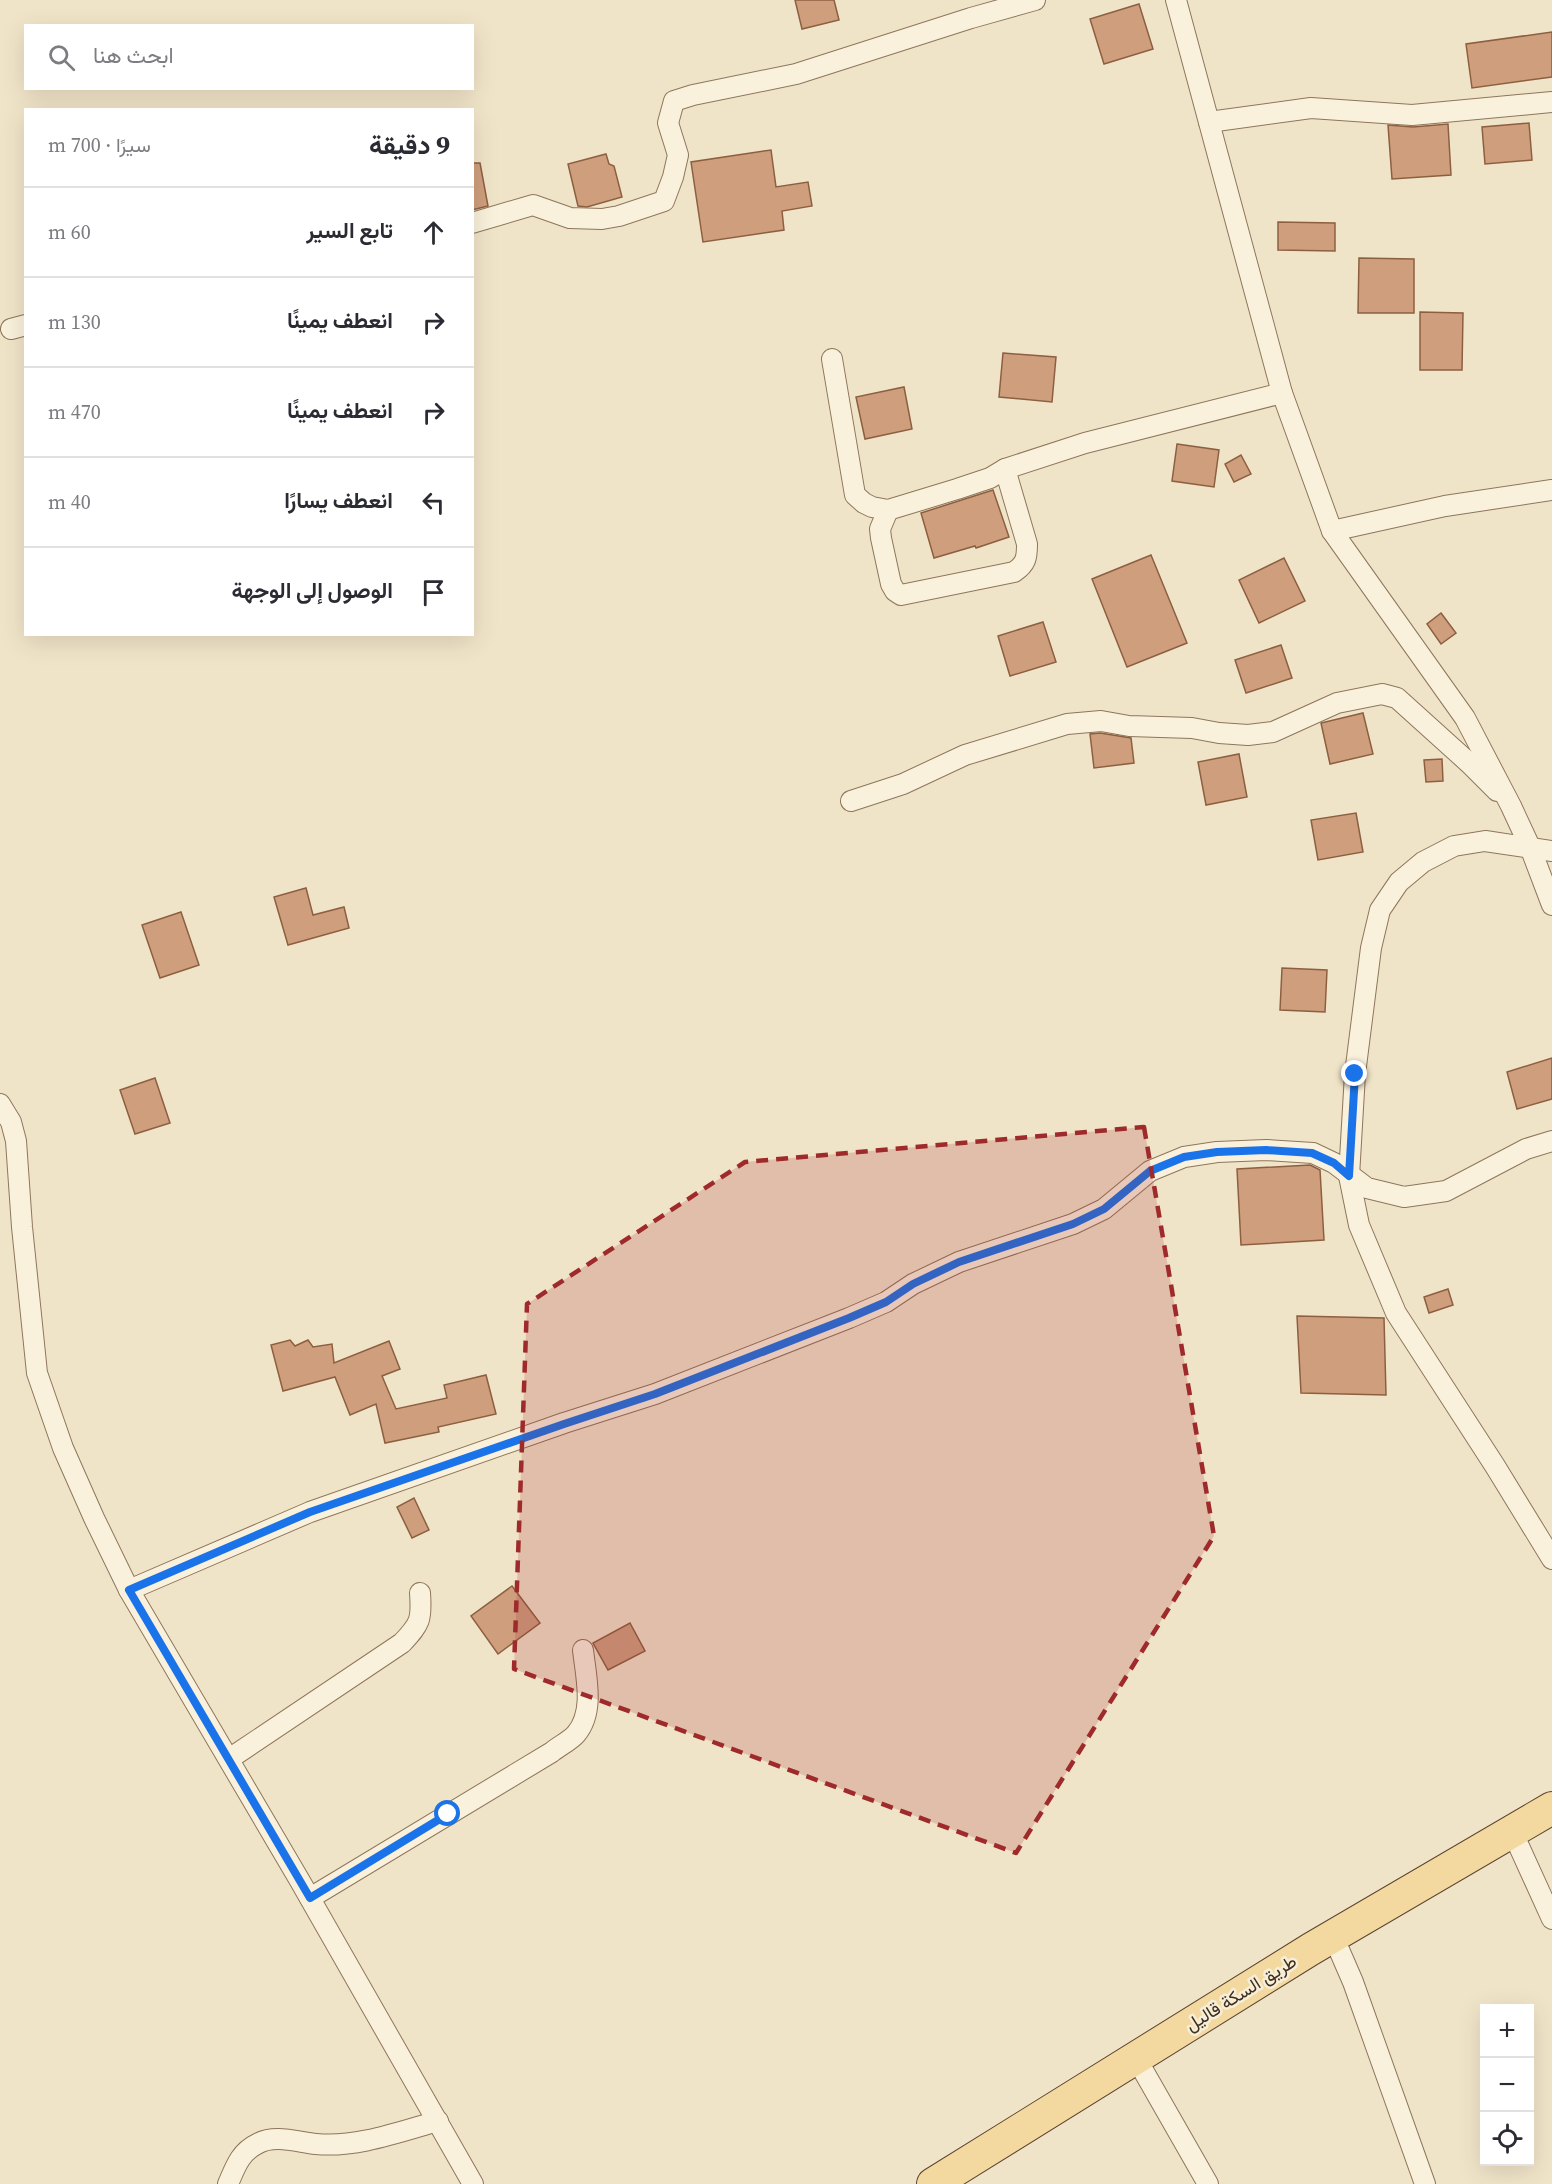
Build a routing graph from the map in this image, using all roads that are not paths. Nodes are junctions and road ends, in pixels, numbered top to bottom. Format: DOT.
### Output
graph roads {
  1 [pos="1035,0"];
  2 [pos="1176,0"];
  3 [pos="1552,102"];
  4 [pos="1209,122"];
  5 [pos="474,222"];
  6 [pos="831,359"];
  7 [pos="1282,393"];
  8 [pos="1005,469"];
  9 [pos="1552,490"];
  10 [pos="888,510"];
  11 [pos="1332,531"];
  12 [pos="851,801"];
  13 [pos="1511,806"];
  14 [pos="1530,847"];
  15 [pos="1552,851"];
  16 [pos="1552,905"];
  17 [pos="0,1104"];
  18 [pos="1552,1141"];
  19 [pos="8,1146"];
  20 [pos="1349,1176"];
  21 [pos="1552,1559"];
  22 [pos="129,1590"];
  23 [pos="420,1593"];
  24 [pos="583,1650"];
  25 [pos="229,1759"];
  26 [pos="1552,1808"];
  27 [pos="1512,1831"];
  28 [pos="310,1898"];
  29 [pos="1552,1919"];
  30 [pos="1333,1936"];
  31 [pos="1136,2058"];
  32 [pos="438,2121"];
  33 [pos="228,2184"];
  34 [pos="473,2184"];
  35 [pos="933,2184"];
  36 [pos="1208,2184"];
  37 [pos="1425,2184"];
  1 -- 5 [label="street"];
  2 -- 4 [label="street"];
  3 -- 4 [label="street"];
  4 -- 7 [label="street"];
  6 -- 10 [label="street"];
  7 -- 8 [label="street"];
  7 -- 11 [label="street"];
  8 -- 10 [label="street"];
  8 -- 10 [label="street"];
  9 -- 11 [label="street"];
  11 -- 13 [label="street"];
  12 -- 13 [label="street"];
  13 -- 14 [label="street"];
  14 -- 15 [label="street"];
  14 -- 16 [label="street"];
  14 -- 20 [label="street"];
  17 -- 19 [label="street"];
  18 -- 20 [label="street"];
  19 -- 22 [label="street"];
  20 -- 21 [label="street"];
  20 -- 22 [label="street"];
  22 -- 25 [label="street"];
  23 -- 25 [label="street"];
  24 -- 28 [label="street"];
  25 -- 28 [label="street"];
  26 -- 27 [label="main road, طريق السكة قاليل"];
  27 -- 29 [label="street"];
  27 -- 30 [label="main road, طريق السكة قاليل"];
  28 -- 32 [label="street"];
  30 -- 31 [label="main road, طريق السكة قاليل"];
  30 -- 37 [label="street"];
  31 -- 35 [label="main road, طريق السكة قاليل"];
  31 -- 36 [label="street"];
  32 -- 33 [label="street"];
  32 -- 34 [label="street"];
}
